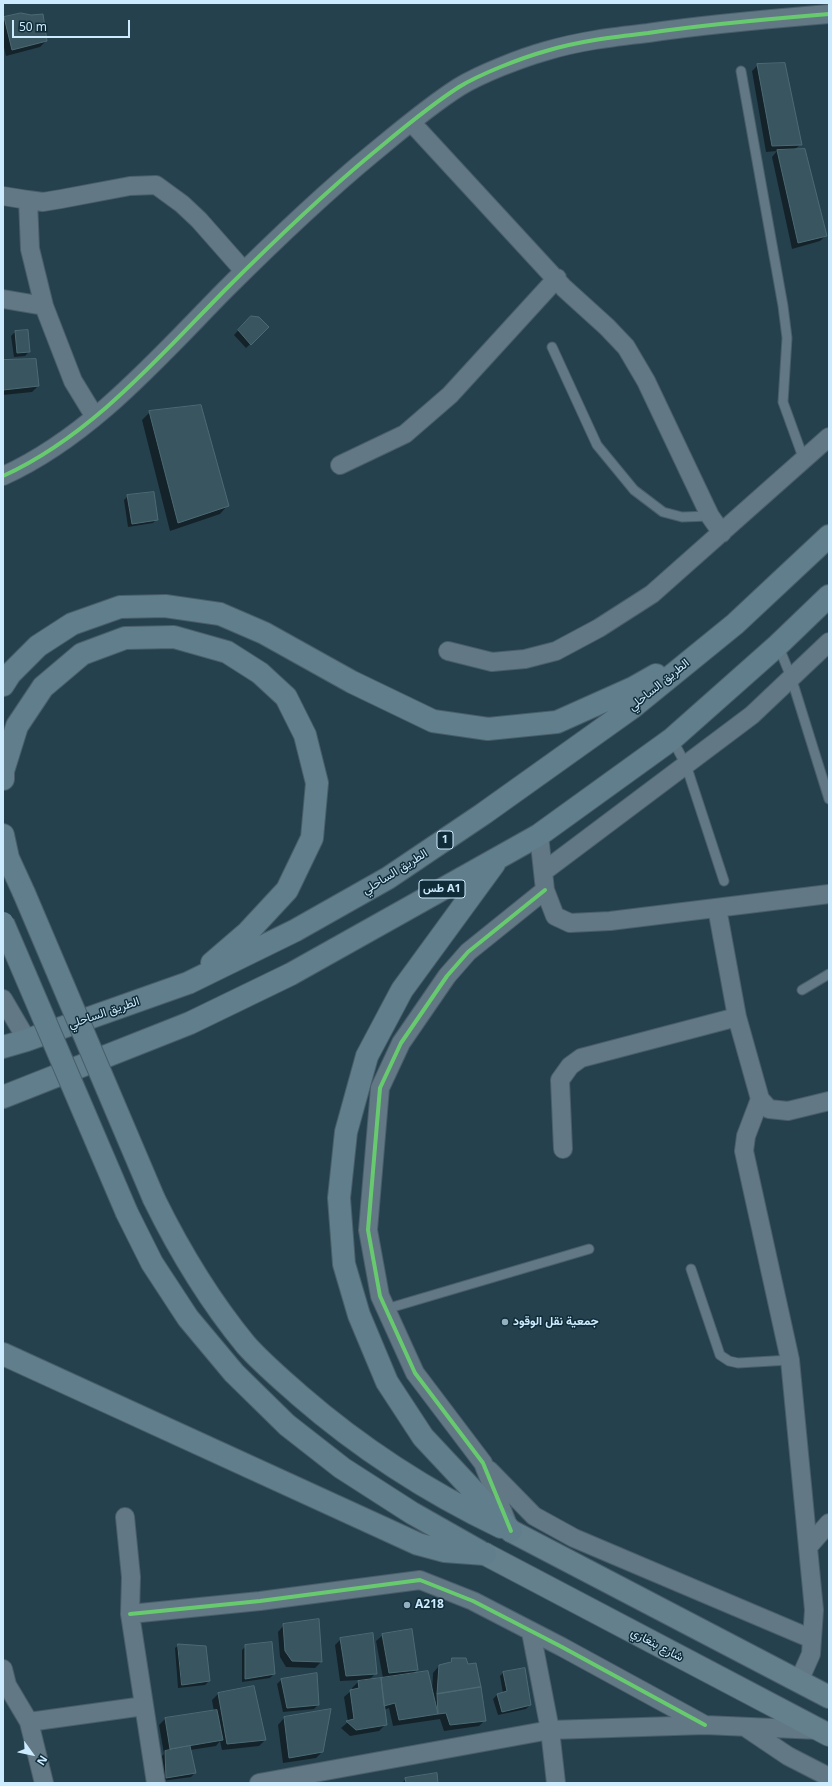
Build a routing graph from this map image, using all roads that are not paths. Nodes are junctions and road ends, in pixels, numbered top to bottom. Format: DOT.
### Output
graph roads {
  1 [pos="829,14"];
  2 [pos="740,71"];
  3 [pos="411,122"];
  4 [pos="3,196"];
  5 [pos="28,200"];
  6 [pos="244,271"];
  7 [pos="557,278"];
  8 [pos="3,299"];
  9 [pos="44,306"];
  10 [pos="552,347"];
  11 [pos="95,417"];
  12 [pos="829,437"];
  13 [pos="804,460"];
  14 [pos="340,465"];
  15 [pos="3,476"];
  16 [pos="710,516"];
  17 [pos="722,533"];
  18 [pos="829,536"];
  19 [pos="829,596"];
  20 [pos="735,624"];
  21 [pos="829,642"];
  22 [pos="778,645"];
  23 [pos="448,651"];
  24 [pos="791,677"];
  25 [pos="3,685"];
  26 [pos="672,739"];
  27 [pos="686,765"];
  28 [pos="3,779"];
  29 [pos="829,799"];
  30 [pos="3,835"];
  31 [pos="539,835"];
  32 [pos="497,859"];
  33 [pos="544,881"];
  34 [pos="724,881"];
  35 [pos="829,894"];
  36 [pos="717,908"];
  37 [pos="3,923"];
  38 [pos="829,974"];
  39 [pos="188,983"];
  40 [pos="802,990"];
  41 [pos="3,999"];
  42 [pos="737,1017"];
  43 [pos="27,1040"];
  44 [pos="3,1047"];
  45 [pos="3,1097"];
  46 [pos="760,1099"];
  47 [pos="829,1101"];
  48 [pos="563,1149"];
  49 [pos="589,1249"];
  50 [pos="691,1269"];
  51 [pos="386,1309"];
  52 [pos="3,1354"];
  53 [pos="790,1360"];
  54 [pos="483,1463"];
  55 [pos="125,1517"];
  56 [pos="829,1523"];
  57 [pos="511,1531"];
  58 [pos="808,1547"];
  59 [pos="485,1554"];
  60 [pos="130,1614"];
  61 [pos="531,1632"];
  62 [pos="812,1639"];
  63 [pos="3,1669"];
  64 [pos="799,1681"];
  65 [pos="829,1697"];
  66 [pos="10,1704"];
  67 [pos="144,1706"];
  68 [pos="29,1722"];
  69 [pos="705,1726"];
  70 [pos="744,1727"];
  71 [pos="550,1730"];
  72 [pos="824,1733"];
  73 [pos="829,1777"];
  74 [pos="44,1783"];
  75 [pos="156,1783"];
  76 [pos="259,1783"];
  77 [pos="556,1783"];
  1 -- 3 [label="street"];
  2 -- 13 [label="lane"];
  3 -- 6 [label="street"];
  3 -- 7 [label="street"];
  4 -- 5 [label="street"];
  5 -- 6 [label="street"];
  5 -- 9 [label="street"];
  6 -- 11 [label="street"];
  7 -- 14 [label="street"];
  7 -- 16 [label="street"];
  8 -- 9 [label="street"];
  9 -- 11 [label="street"];
  10 -- 16 [label="lane"];
  11 -- 15 [label="street"];
  12 -- 13 [label="street"];
  13 -- 17 [label="street"];
  16 -- 17 [label="street"];
  17 -- 23 [label="street"];
  18 -- 20 [label="highway, الطريق الساحلي / 1"];
  19 -- 22 [label="highway, طس A1"];
  20 -- 25 [label="highway"];
  20 -- 39 [label="highway, الطريق الساحلي / 1"];
  21 -- 24 [label="street"];
  22 -- 24 [label="lane"];
  22 -- 26 [label="highway, طس A1"];
  24 -- 27 [label="street"];
  24 -- 29 [label="lane"];
  26 -- 27 [label="lane"];
  26 -- 31 [label="highway, طس A1"];
  27 -- 33 [label="street"];
  27 -- 34 [label="lane"];
  28 -- 39 [label="highway"];
  30 -- 57 [label="highway, bridge"];
  31 -- 32 [label="highway, طس A1"];
  31 -- 33 [label="street"];
  32 -- 45 [label="highway, طس A1"];
  32 -- 57 [label="highway"];
  33 -- 36 [label="street"];
  33 -- 51 [label="street"];
  35 -- 36 [label="street"];
  36 -- 42 [label="street"];
  37 -- 59 [label="highway, bridge"];
  38 -- 40 [label="lane"];
  39 -- 43 [label="highway, الطريق الساحلي / 1"];
  41 -- 43 [label="street"];
  42 -- 46 [label="street"];
  42 -- 48 [label="street"];
  43 -- 44 [label="highway, الطريق الساحلي / 1"];
  46 -- 47 [label="street"];
  46 -- 53 [label="street"];
  49 -- 51 [label="lane"];
  50 -- 53 [label="lane"];
  51 -- 54 [label="street"];
  52 -- 59 [label="highway"];
  53 -- 58 [label="street"];
  54 -- 57 [label="street"];
  54 -- 62 [label="street"];
  55 -- 60 [label="street"];
  56 -- 58 [label="street"];
  57 -- 64 [label="main road"];
  58 -- 62 [label="street"];
  59 -- 72 [label="main road, شارع بنغازي"];
  60 -- 61 [label="street"];
  60 -- 67 [label="street"];
  61 -- 69 [label="street"];
  61 -- 71 [label="street"];
  62 -- 64 [label="street"];
  63 -- 66 [label="street"];
  64 -- 65 [label="main road"];
  66 -- 68 [label="street"];
  67 -- 68 [label="street"];
  67 -- 75 [label="street"];
  68 -- 74 [label="street"];
  69 -- 70 [label="street"];
  69 -- 71 [label="street"];
  70 -- 72 [label="street"];
  70 -- 73 [label="street"];
  71 -- 76 [label="street"];
  71 -- 77 [label="street"];
}
